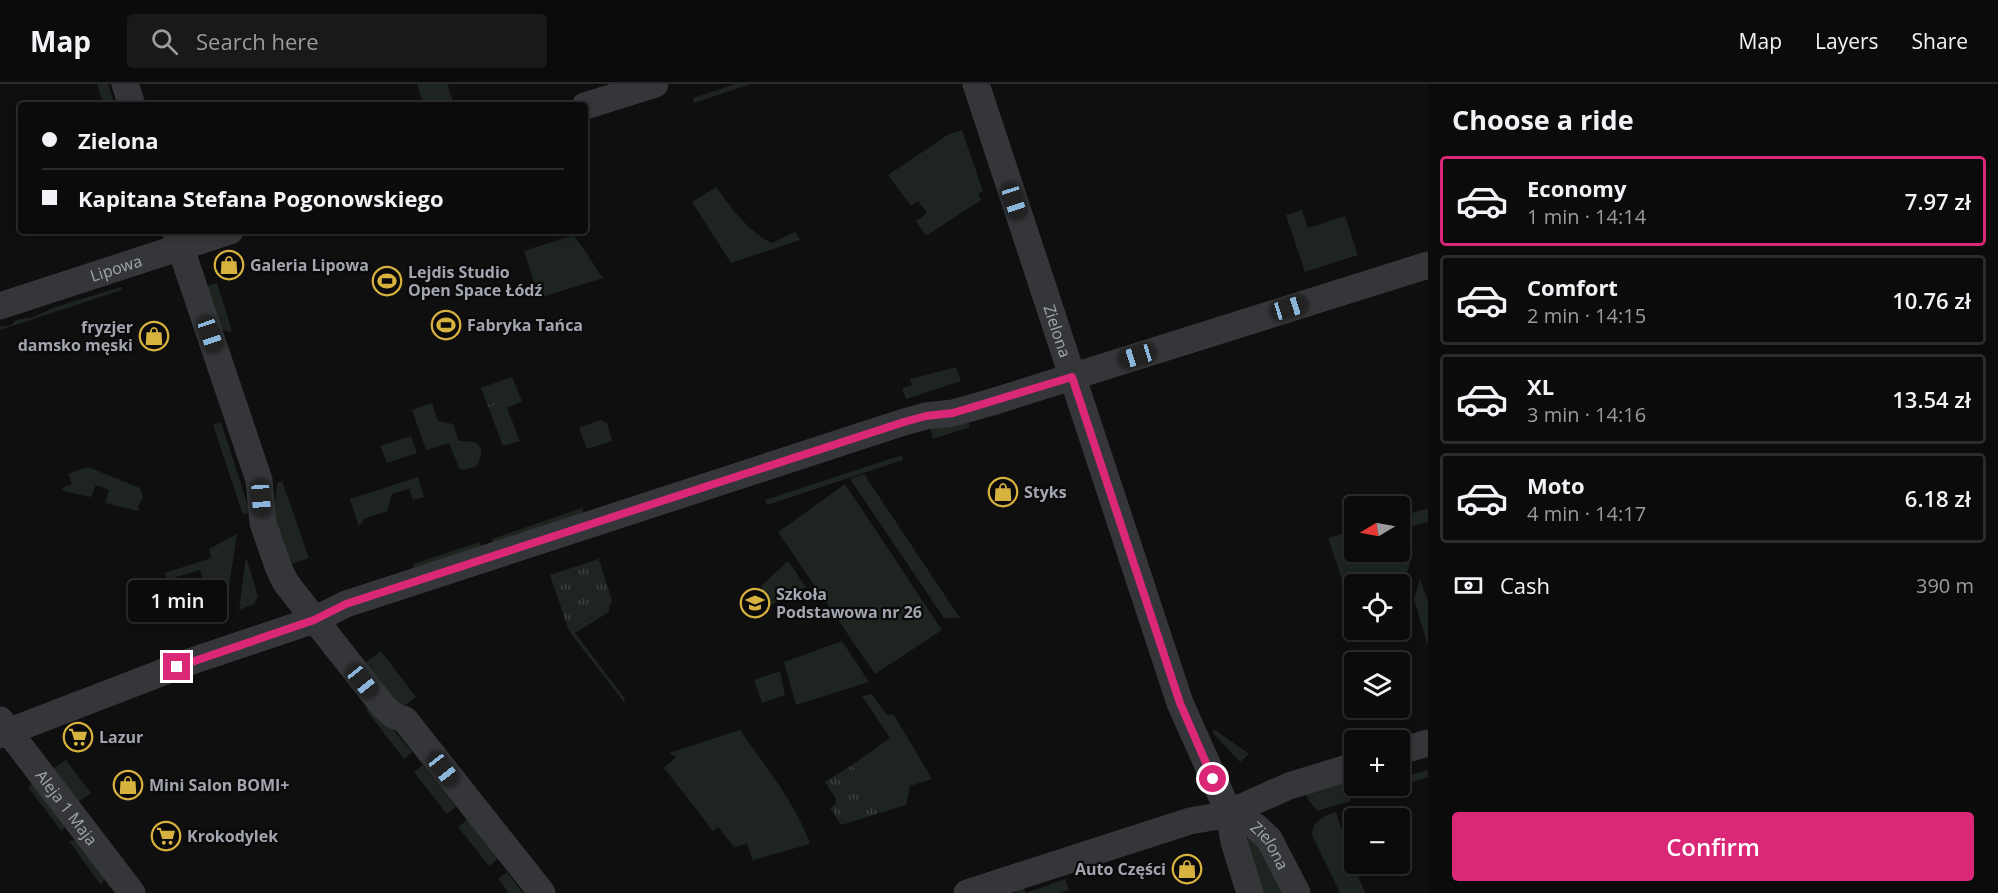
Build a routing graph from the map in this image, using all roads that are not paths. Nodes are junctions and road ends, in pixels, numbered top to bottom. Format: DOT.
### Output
graph roads {
  1 [pos="125,84"];
  2 [pos="655,84"];
  3 [pos="976,84"];
  4 [pos="131,102"];
  5 [pos="588,105"];
  6 [pos="210,234"];
  7 [pos="178,239"];
  8 [pos="1428,265"];
  9 [pos="0,306"];
  10 [pos="1072,377"];
  11 [pos="314,620"];
  12 [pos="3,729"];
  13 [pos="1428,743"];
  14 [pos="1410,748"];
  15 [pos="1344,769"];
  16 [pos="1229,813"];
  17 [pos="132,893"];
  18 [pos="542,893"];
  19 [pos="967,893"];
  20 [pos="1250,893"];
  21 [pos="1298,893"];
  1 -- 4 [label="street"];
  2 -- 5 [label="street"];
  3 -- 10 [label="street, Zielona"];
  6 -- 7 [label="street, Lipowa"];
  7 -- 9 [label="street, Lipowa"];
  7 -- 11 [label="street"];
  8 -- 10 [label="street"];
  10 -- 11 [label="street"];
  10 -- 16 [label="street, Zielona"];
  11 -- 12 [label="street"];
  11 -- 18 [label="street"];
  12 -- 17 [label="street, Aleja 1 Maja"];
  13 -- 14 [label="street"];
  15 -- 16 [label="street"];
  16 -- 19 [label="street"];
  16 -- 20 [label="street, Zielona"];
  16 -- 21 [label="street, Zielona"];
}
